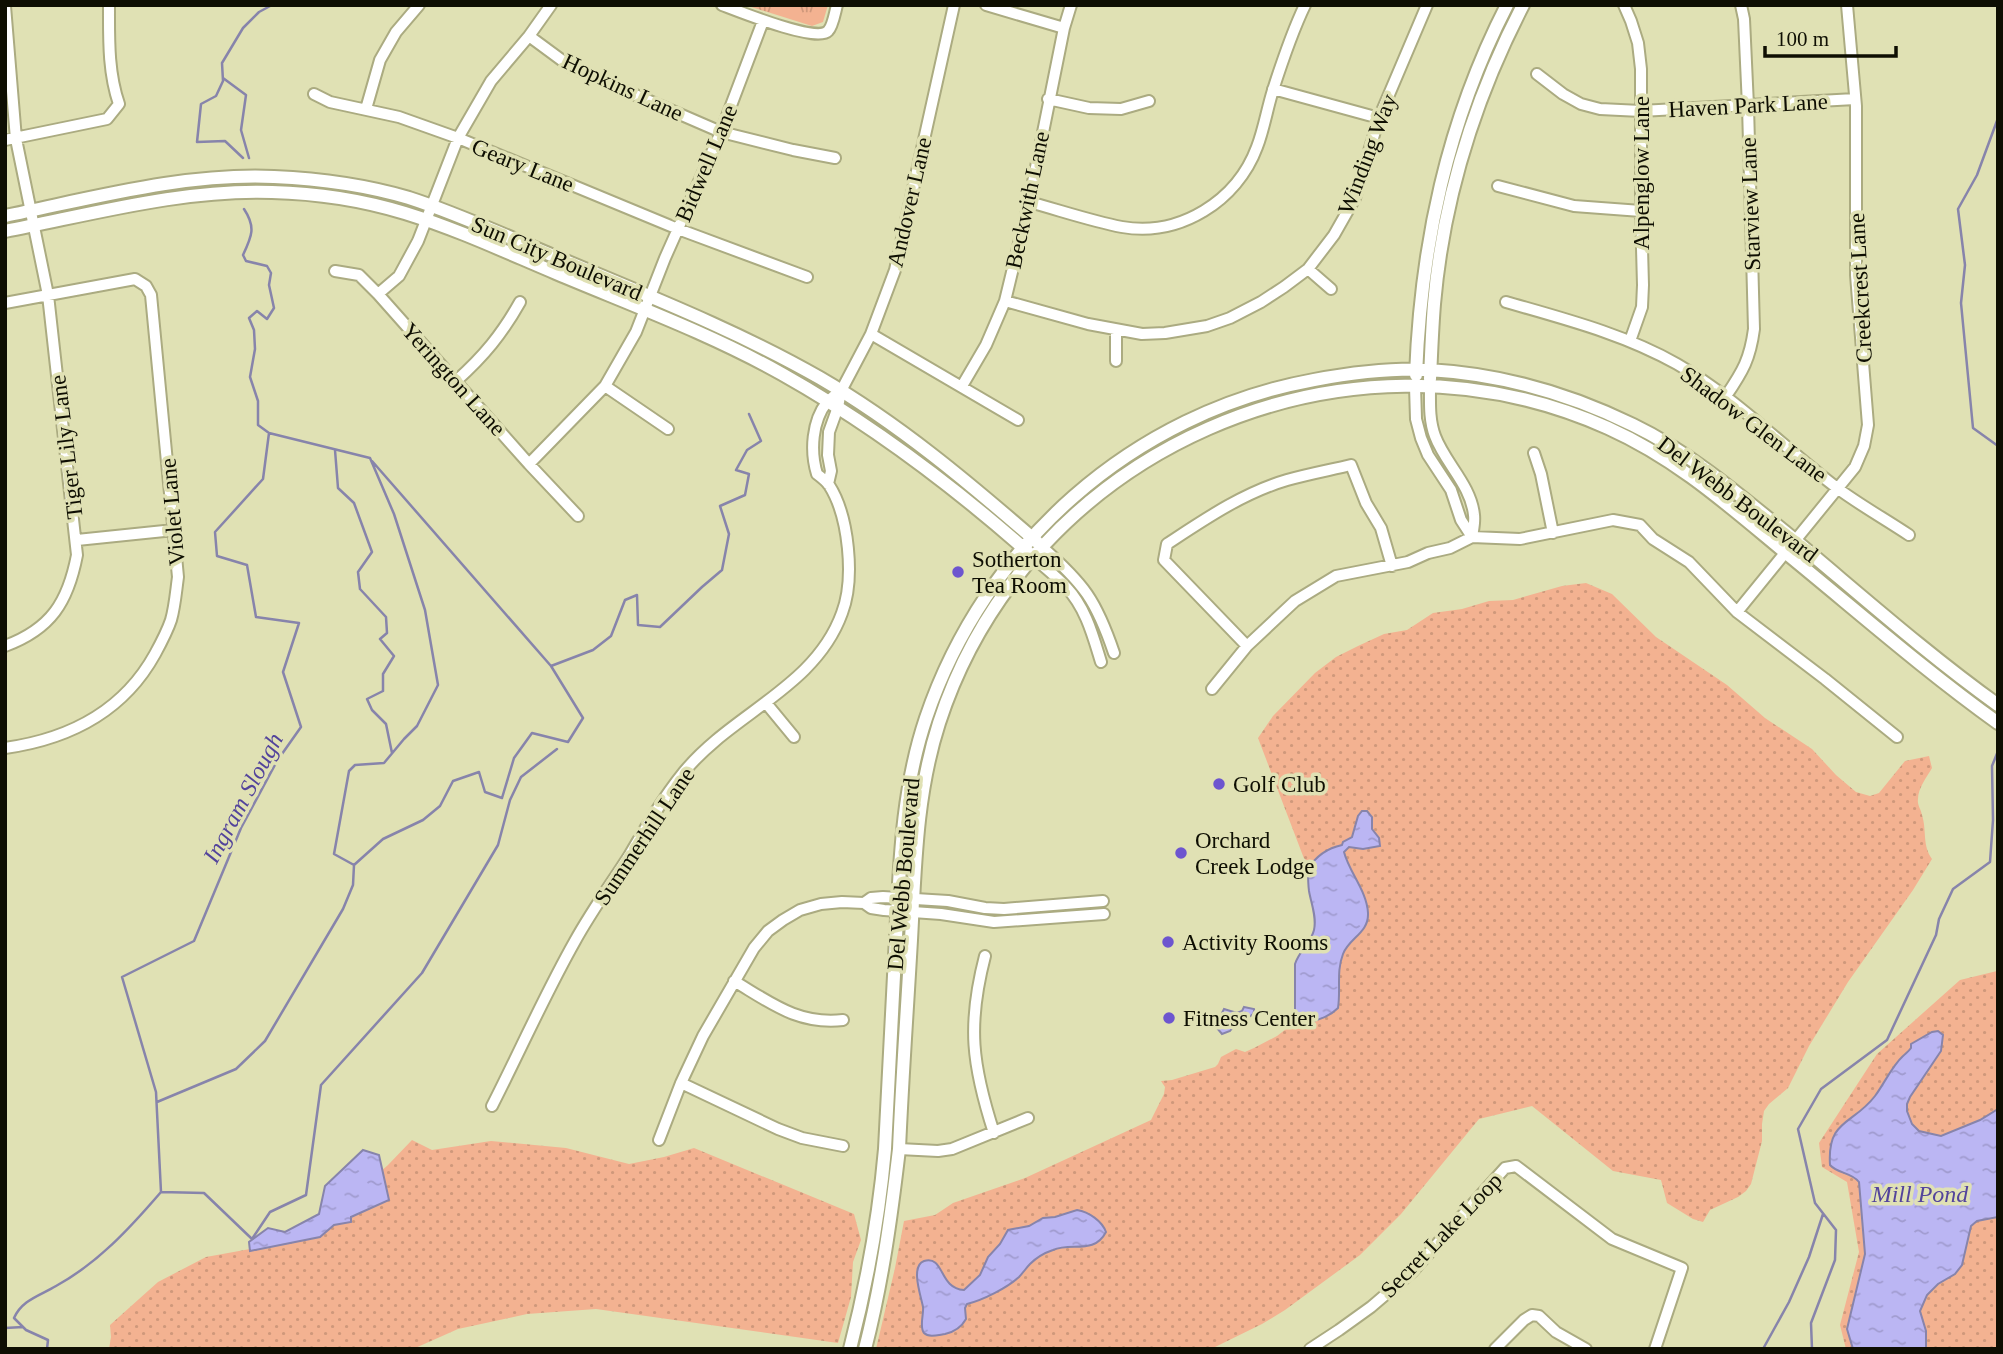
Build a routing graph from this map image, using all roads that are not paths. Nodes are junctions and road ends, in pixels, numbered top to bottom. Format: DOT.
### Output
graph roads {
  1 [pos="109,5"];
  2 [pos="419,5"];
  3 [pos="551,5"];
  4 [pos="722,5"];
  5 [pos="837,5"];
  6 [pos="954,5"];
  7 [pos="986,5"];
  8 [pos="1071,5"];
  9 [pos="1305,5"];
  10 [pos="1427,5"];
  11 [pos="1507,5"];
  12 [pos="1523,5"];
  13 [pos="1623,5"];
  14 [pos="1741,5"];
  15 [pos="1847,5"];
  16 [pos="5,6"];
  17 [pos="763,22"];
  18 [pos="1064,28"];
  19 [pos="528,36"];
  20 [pos="1536,74"];
  21 [pos="1273,89"];
  22 [pos="314,94"];
  23 [pos="1048,99"];
  24 [pos="1855,99"];
  25 [pos="1149,102"];
  26 [pos="1748,106"];
  27 [pos="366,109"];
  28 [pos="1640,111"];
  29 [pos="1379,118"];
  30 [pos="721,132"];
  31 [pos="458,138"];
  32 [pos="10,139"];
  33 [pos="835,158"];
  34 [pos="1498,186"];
  35 [pos="1029,202"];
  36 [pos="1641,211"];
  37 [pos="429,214"];
  38 [pos="5,216"];
  39 [pos="31,218"];
  40 [pos="678,229"];
  41 [pos="5,231"];
  42 [pos="1308,269"];
  43 [pos="335,271"];
  44 [pos="807,277"];
  45 [pos="1331,289"];
  46 [pos="379,294"];
  47 [pos="48,295"];
  48 [pos="1005,301"];
  49 [pos="520,302"];
  50 [pos="1506,302"];
  51 [pos="5,303"];
  52 [pos="648,304"];
  53 [pos="1116,331"];
  54 [pos="871,334"];
  55 [pos="1630,341"];
  56 [pos="1116,361"];
  57 [pos="1416,370"];
  58 [pos="1431,370"];
  59 [pos="456,381"];
  60 [pos="605,386"];
  61 [pos="962,386"];
  62 [pos="1415,386"];
  63 [pos="1430,386"];
  64 [pos="841,391"];
  65 [pos="1726,396"];
  66 [pos="833,404"];
  67 [pos="1018,420"];
  68 [pos="668,429"];
  69 [pos="1534,453"];
  70 [pos="529,464"];
  71 [pos="1839,489"];
  72 [pos="578,516"];
  73 [pos="174,530"];
  74 [pos="1553,533"];
  75 [pos="1909,535"];
  76 [pos="1472,537"];
  77 [pos="77,540"];
  78 [pos="1027,543"];
  79 [pos="1790,546"];
  80 [pos="1038,552"];
  81 [pos="1392,566"];
  82 [pos="1737,611"];
  83 [pos="5,646"];
  84 [pos="1247,646"];
  85 [pos="1114,653"];
  86 [pos="1101,662"];
  87 [pos="1212,689"];
  88 [pos="766,703"];
  89 [pos="1998,705"];
  90 [pos="1998,723"];
  91 [pos="794,737"];
  92 [pos="1897,737"];
  93 [pos="5,748"];
  94 [pos="1103,901"];
  95 [pos="898,905"];
  96 [pos="912,906"];
  97 [pos="1104,914"];
  98 [pos="985,956"];
  99 [pos="734,981"];
  100 [pos="843,1020"];
  101 [pos="681,1083"];
  102 [pos="492,1106"];
  103 [pos="1028,1118"];
  104 [pos="994,1133"];
  105 [pos="659,1140"];
  106 [pos="843,1146"];
  107 [pos="899,1149"];
  108 [pos="850,1349"];
  109 [pos="864,1349"];
  110 [pos="1310,1349"];
  111 [pos="1495,1349"];
  112 [pos="1586,1349"];
  113 [pos="1655,1349"];
  1 -- 32 [label="street"];
  2 -- 27 [label="street"];
  3 -- 19 [label="street"];
  4 -- 17 [label="street"];
  5 -- 17 [label="street"];
  6 -- 54 [label="street, Andover Lane"];
  7 -- 18 [label="street"];
  8 -- 18 [label="street, Beckwith Lane"];
  9 -- 21 [label="street"];
  10 -- 29 [label="street, Winding Way"];
  11 -- 57 [label="street"];
  12 -- 58 [label="street"];
  13 -- 28 [label="street, Alpenglow Lane"];
  14 -- 26 [label="street, Starview Lane"];
  15 -- 24 [label="street, Creekcrest Lane"];
  16 -- 32 [label="street, Tiger Lily Lane"];
  17 -- 30 [label="street, Bidwell Lane"];
  18 -- 23 [label="street, Beckwith Lane"];
  19 -- 30 [label="street, Hopkins Lane"];
  19 -- 31 [label="street"];
  20 -- 28 [label="street, Haven Park Lane"];
  21 -- 29 [label="street"];
  21 -- 35 [label="street"];
  22 -- 27 [label="street, Geary Lane"];
  23 -- 25 [label="street"];
  23 -- 35 [label="street, Beckwith Lane"];
  24 -- 26 [label="street, Haven Park Lane"];
  24 -- 71 [label="street, Creekcrest Lane"];
  26 -- 28 [label="street, Haven Park Lane"];
  26 -- 65 [label="street, Starview Lane"];
  27 -- 31 [label="street, Geary Lane"];
  28 -- 36 [label="street, Alpenglow Lane"];
  29 -- 42 [label="street, Winding Way"];
  30 -- 33 [label="street, Hopkins Lane"];
  30 -- 40 [label="street, Bidwell Lane"];
  31 -- 37 [label="street"];
  31 -- 40 [label="street, Geary Lane"];
  32 -- 39 [label="street, Tiger Lily Lane"];
  34 -- 36 [label="street"];
  35 -- 48 [label="street, Beckwith Lane"];
  36 -- 55 [label="street, Alpenglow Lane"];
  37 -- 39 [label="street, Sun City Boulevard"];
  37 -- 46 [label="street"];
  37 -- 52 [label="street, Sun City Boulevard"];
  38 -- 39 [label="street, Sun City Boulevard"];
  39 -- 41 [label="street, Sun City Boulevard"];
  39 -- 47 [label="street, Tiger Lily Lane"];
  40 -- 44 [label="street, Geary Lane"];
  40 -- 52 [label="street, Bidwell Lane"];
  42 -- 45 [label="street"];
  42 -- 53 [label="street, Winding Way"];
  43 -- 46 [label="street, Yerington Lane"];
  46 -- 59 [label="street, Yerington Lane"];
  47 -- 51 [label="street"];
  47 -- 73 [label="street, Violet Lane"];
  47 -- 77 [label="street, Tiger Lily Lane"];
  48 -- 53 [label="street, Winding Way"];
  48 -- 61 [label="street, Beckwith Lane"];
  49 -- 59 [label="street"];
  50 -- 55 [label="street, Shadow Glen Lane"];
  52 -- 60 [label="street, Bidwell Lane"];
  52 -- 64 [label="street, Sun City Boulevard"];
  52 -- 66 [label="street, Sun City Boulevard"];
  53 -- 56 [label="street"];
  54 -- 61 [label="street"];
  54 -- 64 [label="street, Andover Lane"];
  55 -- 65 [label="street, Shadow Glen Lane"];
  57 -- 58 [label="street, Del Webb Boulevard"];
  57 -- 62 [label="street"];
  57 -- 78 [label="street, Del Webb Boulevard"];
  58 -- 63 [label="street"];
  58 -- 79 [label="street, Del Webb Boulevard"];
  59 -- 70 [label="street, Yerington Lane"];
  60 -- 68 [label="street"];
  60 -- 70 [label="street, Bidwell Lane"];
  61 -- 67 [label="street"];
  62 -- 63 [label="street, Del Webb Boulevard"];
  62 -- 76 [label="street"];
  62 -- 80 [label="street, Del Webb Boulevard"];
  63 -- 76 [label="street"];
  63 -- 79 [label="street, Del Webb Boulevard"];
  64 -- 66 [label="street, Summerhill Lane"];
  64 -- 78 [label="street, Sun City Boulevard"];
  65 -- 71 [label="street, Shadow Glen Lane"];
  66 -- 78 [label="street, Sun City Boulevard"];
  66 -- 88 [label="street, Summerhill Lane"];
  69 -- 74 [label="street"];
  70 -- 72 [label="street, Yerington Lane"];
  71 -- 75 [label="street, Shadow Glen Lane"];
  71 -- 79 [label="street, Creekcrest Lane"];
  73 -- 77 [label="street"];
  73 -- 93 [label="street, Violet Lane"];
  74 -- 76 [label="street"];
  74 -- 82 [label="street"];
  76 -- 81 [label="street"];
  77 -- 83 [label="street, Tiger Lily Lane"];
  78 -- 80 [label="street, Sun City Boulevard"];
  78 -- 95 [label="street, Del Webb Boulevard"];
  79 -- 82 [label="street, Creekcrest Lane"];
  79 -- 89 [label="street, Del Webb Boulevard"];
  79 -- 90 [label="street, Del Webb Boulevard"];
  80 -- 85 [label="street"];
  80 -- 86 [label="street"];
  80 -- 96 [label="street, Del Webb Boulevard"];
  81 -- 84 [label="street"];
  81 -- 84 [label="street"];
  82 -- 92 [label="street"];
  84 -- 87 [label="street"];
  88 -- 91 [label="street"];
  88 -- 102 [label="street, Summerhill Lane"];
  94 -- 96 [label="street"];
  95 -- 96 [label="street"];
  95 -- 99 [label="street"];
  95 -- 108 [label="street, Del Webb Boulevard"];
  96 -- 97 [label="street"];
  96 -- 107 [label="street, Del Webb Boulevard"];
  98 -- 104 [label="street"];
  99 -- 100 [label="street"];
  99 -- 101 [label="street"];
  101 -- 105 [label="street"];
  101 -- 106 [label="street"];
  103 -- 104 [label="street"];
  104 -- 107 [label="street"];
  107 -- 109 [label="street, Del Webb Boulevard"];
  110 -- 113 [label="street, Secret Lake Loop"];
  111 -- 112 [label="street"];
}
